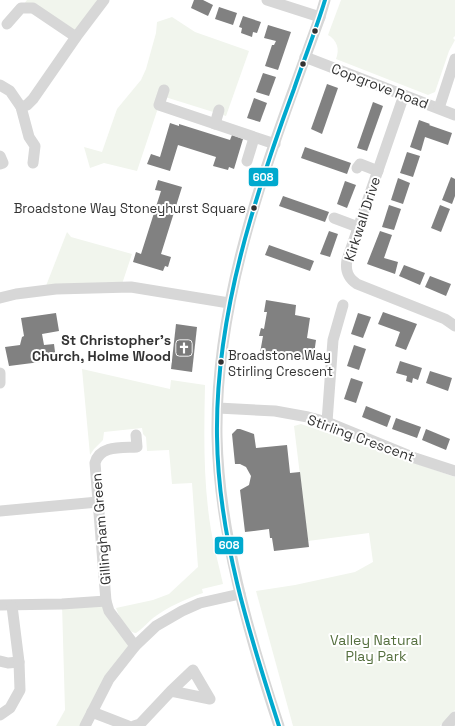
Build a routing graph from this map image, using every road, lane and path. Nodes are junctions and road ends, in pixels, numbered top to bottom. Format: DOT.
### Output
graph roads {
  1 [pos="102,0"];
  2 [pos="267,0"];
  3 [pos="324,0"];
  4 [pos="320,17"];
  5 [pos="7,24"];
  6 [pos="76,37"];
  7 [pos="305,57"];
  8 [pos="455,60"];
  9 [pos="0,85"];
  10 [pos="164,90"];
  11 [pos="404,95"];
  12 [pos="21,107"];
  13 [pos="438,108"];
  14 [pos="219,110"];
  15 [pos="455,115"];
  16 [pos="215,124"];
  17 [pos="254,138"];
  18 [pos="274,144"];
  19 [pos="0,156"];
  20 [pos="247,161"];
  21 [pos="33,163"];
  22 [pos="0,164"];
  23 [pos="357,168"];
  24 [pos="378,171"];
  25 [pos="334,218"];
  26 [pos="358,227"];
  27 [pos="0,298"];
  28 [pos="229,303"];
  29 [pos="343,305"];
  30 [pos="454,324"];
  31 [pos="0,373"];
  32 [pos="0,383"];
  33 [pos="218,408"];
  34 [pos="327,422"];
  35 [pos="136,435"];
  36 [pos="455,471"];
  37 [pos="98,502"];
  38 [pos="0,511"];
  39 [pos="240,594"];
  40 [pos="106,601"];
  41 [pos="0,605"];
  42 [pos="12,606"];
  43 [pos="135,646"];
  44 [pos="0,661"];
  45 [pos="19,662"];
  46 [pos="171,691"];
  47 [pos="92,712"];
  48 [pos="0,715"];
  49 [pos="455,717"];
  50 [pos="86,726"];
  51 [pos="128,726"];
  52 [pos="134,726"];
  53 [pos="279,726"];
  54 [pos="446,726"];
  1 -- 6 [label="street"];
  2 -- 4 [label="street"];
  3 -- 4 [label="street"];
  4 -- 7 [label="street"];
  5 -- 6 [label="street"];
  6 -- 12 [label="street"];
  7 -- 11 [label="street, Copgrove Road"];
  7 -- 18 [label="street"];
  8 -- 13 [label="street"];
  9 -- 12 [label="street"];
  10 -- 16 [label="street"];
  11 -- 13 [label="street, Copgrove Road"];
  11 -- 24 [label="street, Kirkwall Drive"];
  12 -- 21 [label="street"];
  13 -- 15 [label="street, Copgrove Road"];
  14 -- 16 [label="street"];
  16 -- 17 [label="street"];
  17 -- 18 [label="street"];
  17 -- 20 [label="street"];
  18 -- 28 [label="street"];
  19 -- 22 [label="street"];
  23 -- 24 [label="street"];
  24 -- 26 [label="street, Kirkwall Drive"];
  25 -- 26 [label="street"];
  26 -- 30 [label="street, Kirkwall Drive"];
  27 -- 28 [label="street"];
  28 -- 33 [label="street"];
  29 -- 34 [label="street"];
  31 -- 32 [label="street"];
  33 -- 34 [label="street, Stirling Crescent"];
  33 -- 39 [label="street"];
  34 -- 36 [label="street, Stirling Crescent"];
  35 -- 37 [label="street, Gillingham Green"];
  37 -- 38 [label="street"];
  37 -- 40 [label="street, Gillingham Green"];
  39 -- 43 [label="street"];
  39 -- 53 [label="street"];
  40 -- 42 [label="street"];
  40 -- 43 [label="street, Gillingham Green"];
  41 -- 42 [label="street"];
  42 -- 45 [label="street"];
  43 -- 47 [label="street"];
  44 -- 45 [label="street"];
  45 -- 48 [label="street"];
  46 -- 52 [label="street"];
  47 -- 50 [label="street"];
  47 -- 51 [label="street"];
  49 -- 54 [label="street"];
}
